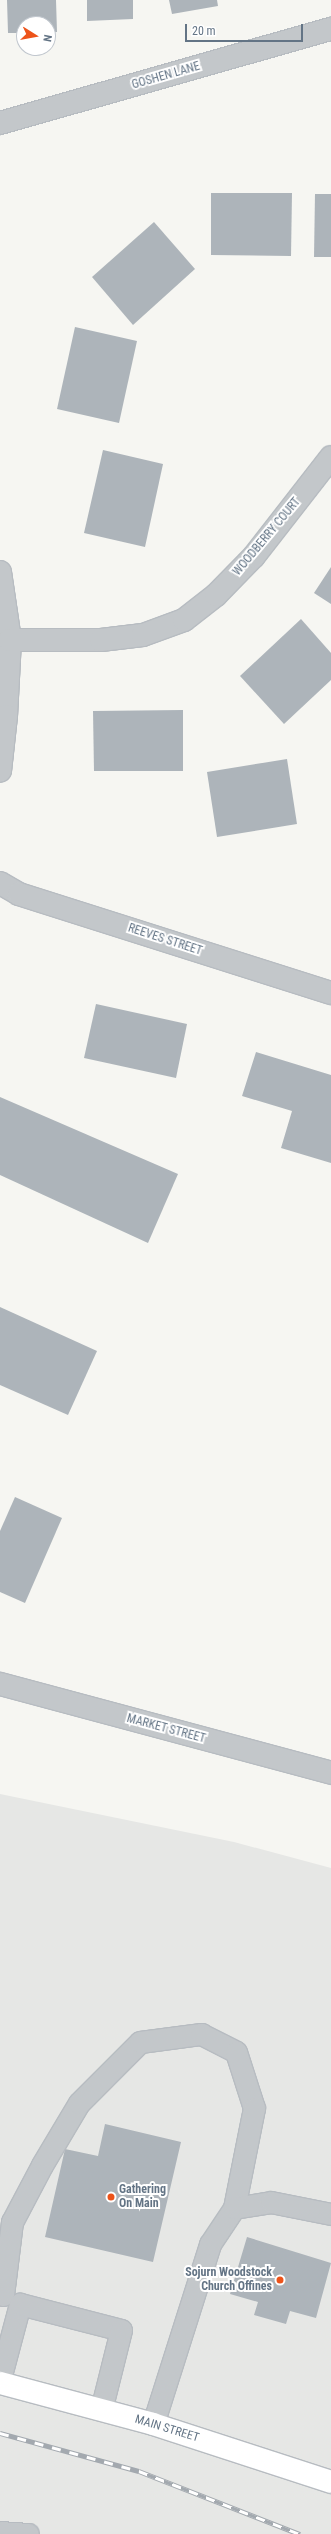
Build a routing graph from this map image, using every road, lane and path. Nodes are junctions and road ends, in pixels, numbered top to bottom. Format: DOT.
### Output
graph roads {
  1 [pos="331,29"];
  2 [pos="0,123"];
  3 [pos="331,457"];
  4 [pos="0,572"];
  5 [pos="10,640"];
  6 [pos="0,771"];
  7 [pos="0,883"];
  8 [pos="331,993"];
  9 [pos="0,1684"];
  10 [pos="331,1774"];
  11 [pos="234,2208"];
  12 [pos="331,2214"];
  13 [pos="8,2298"];
  14 [pos="0,2379"];
  15 [pos="0,2383"];
  16 [pos="101,2410"];
  17 [pos="153,2424"];
  18 [pos="331,2482"];
  19 [pos="0,2532"];
  20 [pos="28,2534"];
  1 -- 2 [label="street, GOSHEN LANE"];
  3 -- 5 [label="street, WOODBERRY COURT"];
  4 -- 5 [label="street"];
  5 -- 6 [label="street"];
  7 -- 8 [label="street, REEVES STREET"];
  9 -- 10 [label="street, MARKET STREET"];
  11 -- 12 [label="lane"];
  11 -- 13 [label="lane"];
  11 -- 17 [label="lane"];
  13 -- 14 [label="lane"];
  13 -- 16 [label="lane"];
  15 -- 16 [label="main road, MAIN STREET"];
  16 -- 17 [label="main road, MAIN STREET"];
  17 -- 18 [label="main road, MAIN STREET"];
  19 -- 20 [label="lane"];
}
